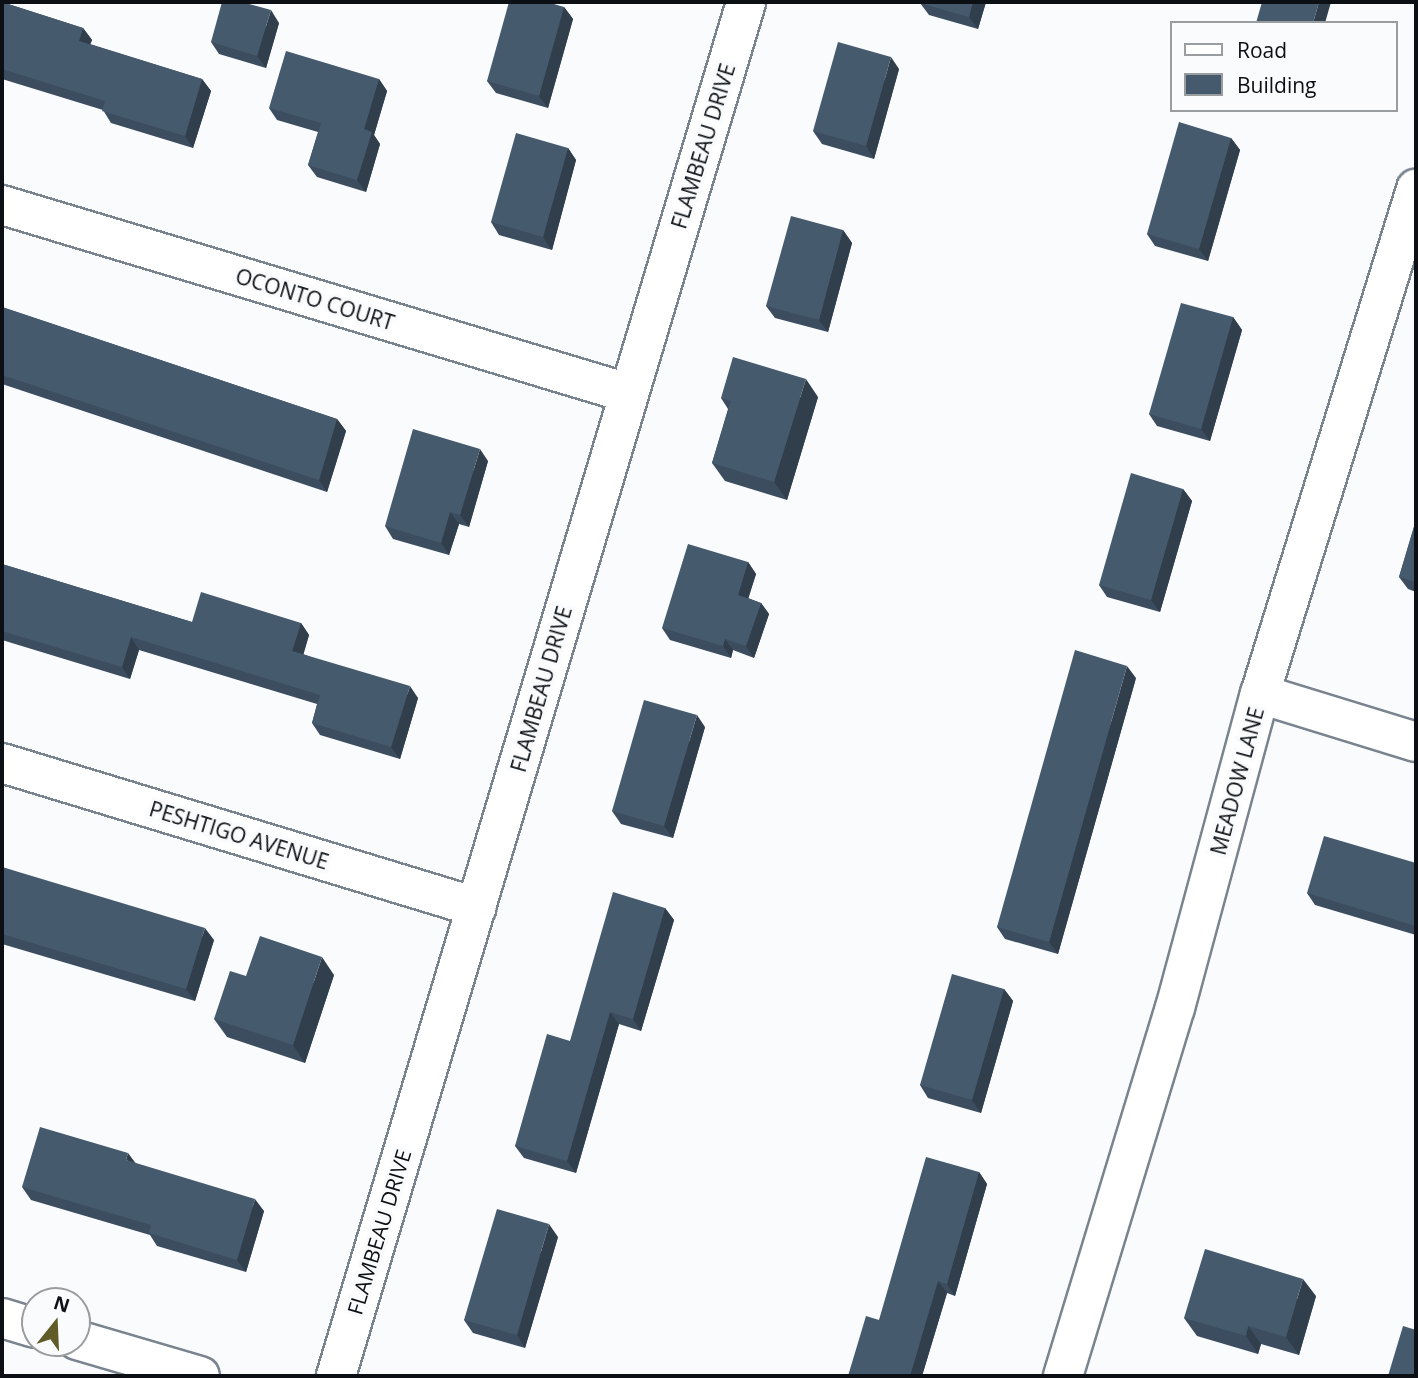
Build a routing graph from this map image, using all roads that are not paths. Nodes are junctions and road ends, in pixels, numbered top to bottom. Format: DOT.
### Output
graph roads {
  1 [pos="746,2"];
  2 [pos="1416,189"];
  3 [pos="2,205"];
  4 [pos="628,393"];
  5 [pos="1260,694"];
  6 [pos="1416,742"];
  7 [pos="2,763"];
  8 [pos="477,906"];
  9 [pos="2,1318"];
  10 [pos="21,1324"];
  11 [pos="91,1344"];
  12 [pos="200,1376"];
  13 [pos="336,1376"];
  14 [pos="1063,1376"];
  1 -- 4 [label="street, FLAMBEAU DRIVE"];
  2 -- 5 [label="street, MEADOW LANE"];
  3 -- 4 [label="street, OCONTO COURT"];
  4 -- 8 [label="street, FLAMBEAU DRIVE"];
  5 -- 6 [label="street"];
  5 -- 14 [label="street, MEADOW LANE"];
  7 -- 8 [label="street, PESHTIGO AVENUE"];
  8 -- 13 [label="street, FLAMBEAU DRIVE"];
  9 -- 10 [label="street"];
  11 -- 12 [label="street"];
}
